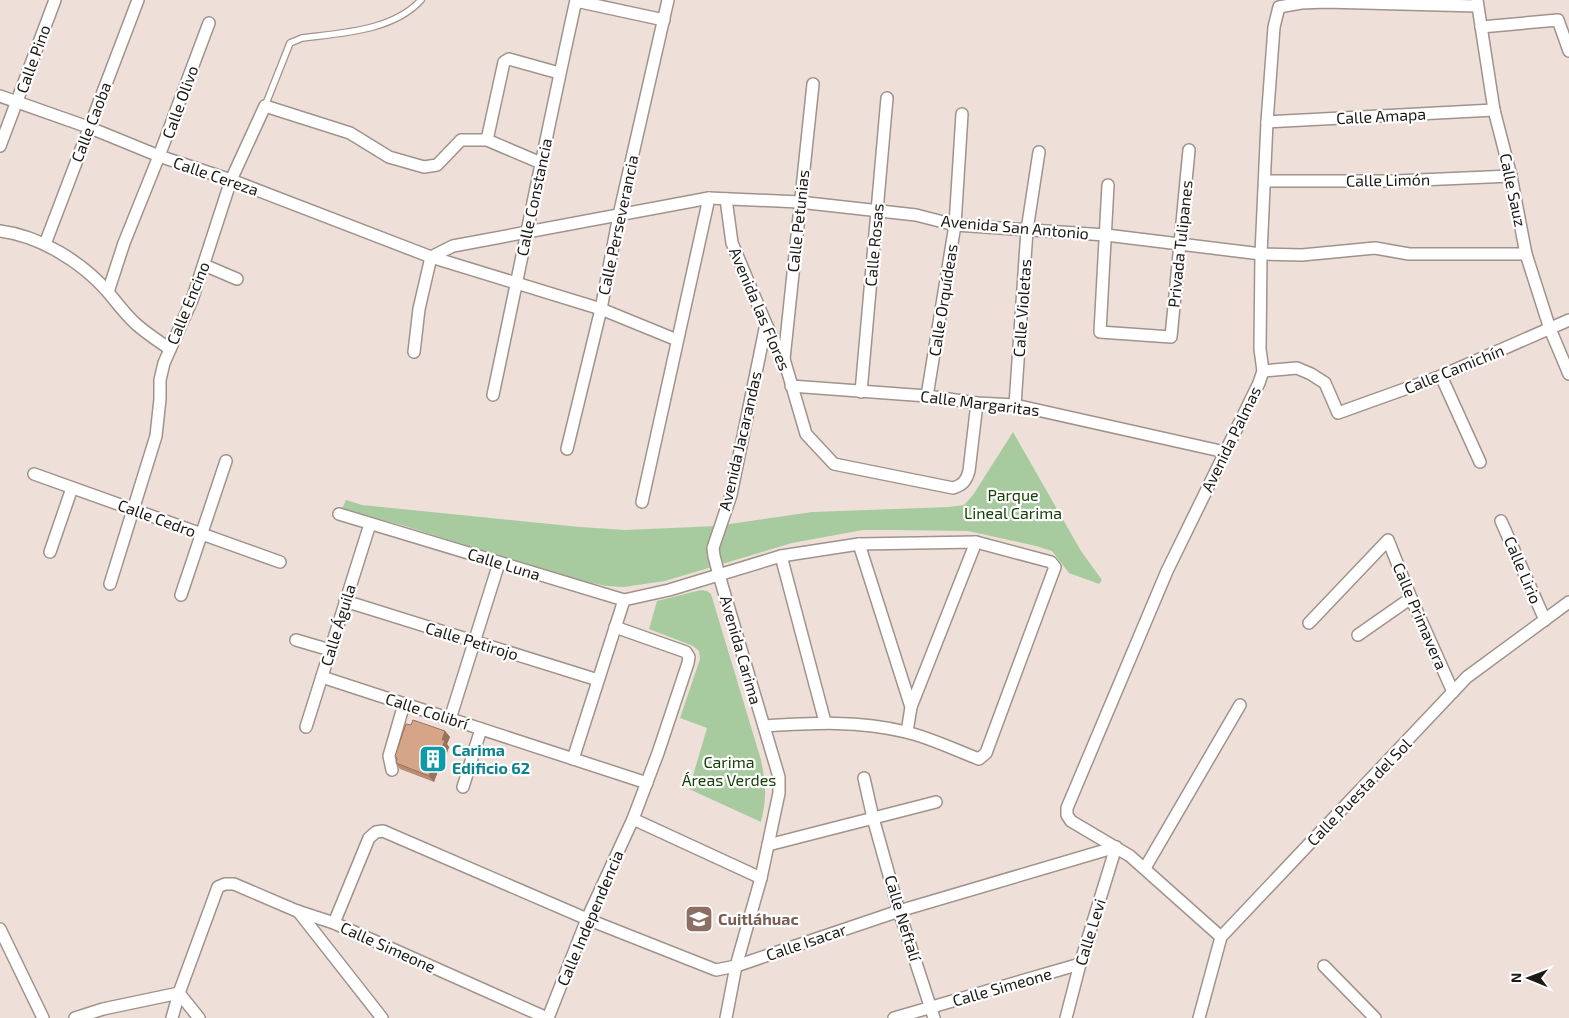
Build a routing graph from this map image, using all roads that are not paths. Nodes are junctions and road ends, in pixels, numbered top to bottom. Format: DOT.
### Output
graph roads {
  1 [pos="55,0"];
  2 [pos="138,0"];
  3 [pos="421,0"];
  4 [pos="576,0"];
  5 [pos="668,0"];
  6 [pos="1477,3"];
  7 [pos="664,20"];
  8 [pos="209,23"];
  9 [pos="1481,27"];
  10 [pos="1569,51"];
  11 [pos="559,73"];
  12 [pos="813,84"];
  13 [pos="0,96"];
  14 [pos="887,98"];
  15 [pos="17,103"];
  16 [pos="265,106"];
  17 [pos="1494,110"];
  18 [pos="962,114"];
  19 [pos="1267,122"];
  20 [pos="88,127"];
  21 [pos="487,140"];
  22 [pos="0,146"];
  23 [pos="1189,150"];
  24 [pos="1038,152"];
  25 [pos="159,156"];
  26 [pos="541,163"];
  27 [pos="1511,176"];
  28 [pos="231,180"];
  29 [pos="1266,181"];
  30 [pos="1108,185"];
  31 [pos="709,198"];
  32 [pos="726,199"];
  33 [pos="799,202"];
  34 [pos="876,211"];
  35 [pos="618,215"];
  36 [pos="955,224"];
  37 [pos="1027,230"];
  38 [pos="0,231"];
  39 [pos="525,234"];
  40 [pos="1106,235"];
  41 [pos="44,244"];
  42 [pos="1181,244"];
  43 [pos="1261,254"];
  44 [pos="1526,254"];
  45 [pos="431,257"];
  46 [pos="204,265"];
  47 [pos="237,279"];
  48 [pos="516,284"];
  49 [pos="108,292"];
  50 [pos="601,309"];
  51 [pos="1569,320"];
  52 [pos="766,324"];
  53 [pos="1550,329"];
  54 [pos="677,340"];
  55 [pos="170,349"];
  56 [pos="414,352"];
  57 [pos="784,359"];
  58 [pos="1263,371"];
  59 [pos="1569,374"];
  60 [pos="1441,376"];
  61 [pos="791,386"];
  62 [pos="861,392"];
  63 [pos="493,395"];
  64 [pos="927,396"];
  65 [pos="977,403"];
  66 [pos="1015,405"];
  67 [pos="567,449"];
  68 [pos="1225,452"];
  69 [pos="226,461"];
  70 [pos="1480,462"];
  71 [pos="34,474"];
  72 [pos="72,488"];
  73 [pos="642,502"];
  74 [pos="133,509"];
  75 [pos="339,514"];
  76 [pos="1501,521"];
  77 [pos="370,524"];
  78 [pos="201,534"];
  79 [pos="976,542"];
  80 [pos="859,544"];
  81 [pos="50,552"];
  82 [pos="781,556"];
  83 [pos="280,562"];
  84 [pos="499,563"];
  85 [pos="719,575"];
  86 [pos="110,584"];
  87 [pos="181,595"];
  88 [pos="1411,598"];
  89 [pos="624,600"];
  90 [pos="346,601"];
  91 [pos="1569,602"];
  92 [pos="1544,620"];
  93 [pos="1309,623"];
  94 [pos="615,627"];
  95 [pos="1358,635"];
  96 [pos="296,640"];
  97 [pos="474,641"];
  98 [pos="330,650"];
  99 [pos="322,677"];
  100 [pos="598,680"];
  101 [pos="1453,692"];
  102 [pos="404,704"];
  103 [pos="1240,705"];
  104 [pos="911,707"];
  105 [pos="450,718"];
  106 [pos="825,722"];
  107 [pos="764,726"];
  108 [pos="306,727"];
  109 [pos="481,729"];
  110 [pos="907,732"];
  111 [pos="573,759"];
  112 [pos="392,770"];
  113 [pos="864,778"];
  114 [pos="647,782"];
  115 [pos="463,787"];
  116 [pos="936,802"];
  117 [pos="873,818"];
  118 [pos="633,819"];
  119 [pos="768,845"];
  120 [pos="1116,847"];
  121 [pos="1145,868"];
  122 [pos="761,878"];
  123 [pos="298,911"];
  124 [pos="899,911"];
  125 [pos="587,919"];
  126 [pos="334,923"];
  127 [pos="0,929"];
  128 [pos="1221,937"];
  129 [pos="1080,964"];
  130 [pos="736,966"];
  131 [pos="1324,966"];
  132 [pos="179,993"];
  133 [pos="932,1013"];
  134 [pos="43,1018"];
  135 [pos="75,1018"];
  136 [pos="172,1018"];
  137 [pos="199,1018"];
  138 [pos="382,1018"];
  139 [pos="548,1018"];
  140 [pos="726,1018"];
  141 [pos="894,1018"];
  142 [pos="1066,1018"];
  143 [pos="1199,1018"];
  144 [pos="1375,1018"];
  1 -- 15 [label="street, Calle Pino"];
  2 -- 20 [label="street, Calle Caoba"];
  3 -- 16 [label="lane, Calle Encino"];
  4 -- 7 [label="street"];
  4 -- 11 [label="street, Calle Constancia"];
  5 -- 7 [label="street, Calle Perseverancia"];
  6 -- 9 [label="street, Calle Sauz"];
  6 -- 19 [label="street, Avenida Palmas"];
  7 -- 35 [label="street, Calle Perseverancia"];
  8 -- 25 [label="street, Calle Olivo"];
  9 -- 10 [label="street"];
  9 -- 17 [label="street, Calle Sauz"];
  11 -- 21 [label="street"];
  11 -- 26 [label="street, Calle Constancia"];
  12 -- 33 [label="street, Calle Petunias"];
  13 -- 15 [label="street, Calle Cereza"];
  14 -- 34 [label="street, Calle Rosas"];
  15 -- 20 [label="street, Calle Cereza"];
  15 -- 22 [label="street, Calle Pino"];
  16 -- 21 [label="street"];
  16 -- 28 [label="street, Calle Encino"];
  17 -- 19 [label="street, Calle Amapa"];
  17 -- 27 [label="street, Calle Sauz"];
  18 -- 36 [label="street, Calle Orquídeas"];
  19 -- 29 [label="street, Avenida Palmas"];
  20 -- 25 [label="street, Calle Cereza"];
  20 -- 41 [label="street, Calle Caoba"];
  21 -- 26 [label="street"];
  23 -- 42 [label="street, Privada Tulipanes"];
  24 -- 37 [label="street, Calle Violetas"];
  25 -- 28 [label="street, Calle Cereza"];
  25 -- 49 [label="street, Calle Olivo"];
  26 -- 39 [label="street, Calle Constancia"];
  27 -- 29 [label="street, Calle Limón"];
  27 -- 44 [label="street, Calle Sauz"];
  28 -- 45 [label="street, Calle Cereza"];
  28 -- 46 [label="street, Calle Encino"];
  29 -- 43 [label="street, Avenida Palmas"];
  30 -- 40 [label="street"];
  31 -- 32 [label="street, Avenida San Antonio"];
  31 -- 35 [label="street, Avenida San Antonio"];
  31 -- 54 [label="street"];
  32 -- 33 [label="street, Avenida San Antonio"];
  32 -- 52 [label="street, Avenida las Flores"];
  33 -- 34 [label="street, Avenida San Antonio"];
  33 -- 57 [label="street, Calle Petunias"];
  34 -- 36 [label="street, Avenida San Antonio"];
  34 -- 62 [label="street, Calle Rosas"];
  35 -- 39 [label="street, Avenida San Antonio"];
  35 -- 50 [label="street, Calle Perseverancia"];
  36 -- 37 [label="street, Avenida San Antonio"];
  36 -- 64 [label="street, Calle Orquídeas"];
  37 -- 40 [label="street, Avenida San Antonio"];
  37 -- 66 [label="street, Calle Violetas"];
  38 -- 41 [label="street"];
  39 -- 45 [label="street, Avenida San Antonio"];
  39 -- 48 [label="street, Calle Constancia"];
  40 -- 42 [label="street, Avenida San Antonio"];
  40 -- 42 [label="street, Privada Tulipanes"];
  41 -- 49 [label="street"];
  42 -- 43 [label="street, Avenida San Antonio"];
  43 -- 44 [label="street, Avenida San Antonio"];
  43 -- 58 [label="street, Avenida Palmas"];
  44 -- 53 [label="street, Calle Sauz"];
  45 -- 48 [label="street, Calle Cereza"];
  45 -- 56 [label="street"];
  46 -- 47 [label="street"];
  46 -- 55 [label="street, Calle Encino"];
  48 -- 50 [label="street, Calle Cereza"];
  48 -- 63 [label="street, Calle Constancia"];
  49 -- 55 [label="street"];
  50 -- 54 [label="street, Calle Cereza"];
  50 -- 67 [label="street, Calle Perseverancia"];
  51 -- 53 [label="street, Calle Camichín"];
  52 -- 57 [label="street, Avenida las Flores"];
  52 -- 85 [label="street, Avenida Jacarandas"];
  53 -- 59 [label="street, Calle Sauz"];
  53 -- 60 [label="street, Calle Camichín"];
  54 -- 73 [label="street"];
  55 -- 74 [label="street, Calle Encino"];
  57 -- 61 [label="street, Avenida las Flores"];
  58 -- 60 [label="street, Calle Camichín"];
  58 -- 68 [label="street, Avenida Palmas"];
  60 -- 70 [label="street"];
  61 -- 62 [label="street, Calle Margaritas"];
  61 -- 65 [label="street, Avenida las Flores"];
  62 -- 64 [label="street, Calle Margaritas"];
  64 -- 65 [label="street, Calle Margaritas"];
  65 -- 66 [label="street, Calle Margaritas"];
  66 -- 68 [label="street, Calle Margaritas"];
  68 -- 120 [label="street, Avenida Palmas"];
  69 -- 78 [label="street"];
  71 -- 72 [label="street, Calle Cedro"];
  72 -- 74 [label="street, Calle Cedro"];
  72 -- 81 [label="street"];
  74 -- 78 [label="street, Calle Cedro"];
  74 -- 86 [label="street, Calle Encino"];
  75 -- 77 [label="street, Calle Luna"];
  76 -- 92 [label="street, Calle Lirio"];
  77 -- 84 [label="street, Calle Luna"];
  77 -- 90 [label="street, Calle Águila"];
  78 -- 83 [label="street, Calle Cedro"];
  78 -- 87 [label="street"];
  79 -- 80 [label="street, Calle Luna"];
  79 -- 104 [label="street"];
  79 -- 110 [label="street, Calle Luna"];
  80 -- 82 [label="street, Calle Luna"];
  80 -- 104 [label="street"];
  82 -- 85 [label="street, Calle Luna"];
  82 -- 106 [label="street"];
  84 -- 89 [label="street, Calle Luna"];
  84 -- 97 [label="street"];
  85 -- 89 [label="street, Calle Luna"];
  85 -- 107 [label="street, Avenida Carima"];
  88 -- 93 [label="street, Calle Primavera"];
  88 -- 95 [label="street"];
  88 -- 101 [label="street, Calle Primavera"];
  89 -- 94 [label="street"];
  90 -- 97 [label="street, Calle Petirojo"];
  90 -- 98 [label="street, Calle Águila"];
  91 -- 92 [label="street, Calle Puesta del Sol"];
  92 -- 101 [label="street, Calle Puesta del Sol"];
  94 -- 100 [label="street"];
  94 -- 114 [label="street, Calle Independencia"];
  96 -- 98 [label="street"];
  97 -- 100 [label="street, Calle Petirojo"];
  97 -- 105 [label="street"];
  98 -- 99 [label="street, Calle Águila"];
  99 -- 102 [label="street, Calle Colibrí"];
  99 -- 108 [label="street, Calle Águila"];
  100 -- 111 [label="street"];
  101 -- 128 [label="street, Calle Puesta del Sol"];
  102 -- 105 [label="street, Calle Colibrí"];
  102 -- 112 [label="street"];
  103 -- 121 [label="street"];
  104 -- 110 [label="street"];
  105 -- 109 [label="street, Calle Colibrí"];
  106 -- 107 [label="street"];
  106 -- 110 [label="street"];
  107 -- 119 [label="street, Avenida Carima"];
  109 -- 111 [label="street, Calle Colibrí"];
  109 -- 115 [label="street"];
  111 -- 114 [label="street, Calle Colibrí"];
  113 -- 117 [label="street, Calle Neftalí"];
  114 -- 118 [label="street, Calle Independencia"];
  116 -- 117 [label="street"];
  117 -- 119 [label="street"];
  117 -- 124 [label="street, Calle Neftalí"];
  118 -- 122 [label="street"];
  118 -- 125 [label="street, Calle Independencia"];
  119 -- 122 [label="street, Avenida Carima"];
  120 -- 121 [label="street"];
  120 -- 124 [label="street, Calle Isacar"];
  120 -- 129 [label="street, Calle Levi"];
  121 -- 128 [label="street"];
  122 -- 130 [label="street, Avenida Carima"];
  123 -- 126 [label="street, Calle Simeone"];
  123 -- 132 [label="street, Calle Simeone"];
  123 -- 138 [label="street"];
  124 -- 130 [label="street, Calle Isacar"];
  124 -- 133 [label="street, Calle Neftalí"];
  125 -- 126 [label="street, Calle Isacar"];
  125 -- 130 [label="street, Calle Isacar"];
  125 -- 139 [label="street, Calle Independencia"];
  126 -- 139 [label="street, Calle Simeone"];
  127 -- 134 [label="street"];
  128 -- 143 [label="street, Calle Puesta del Sol"];
  129 -- 133 [label="street, Calle Simeone"];
  129 -- 142 [label="street, Calle Levi"];
  130 -- 140 [label="street, Avenida Carima"];
  131 -- 144 [label="street"];
  132 -- 135 [label="street"];
  132 -- 136 [label="street"];
  132 -- 137 [label="street"];
  133 -- 141 [label="street, Calle Simeone"];
}
